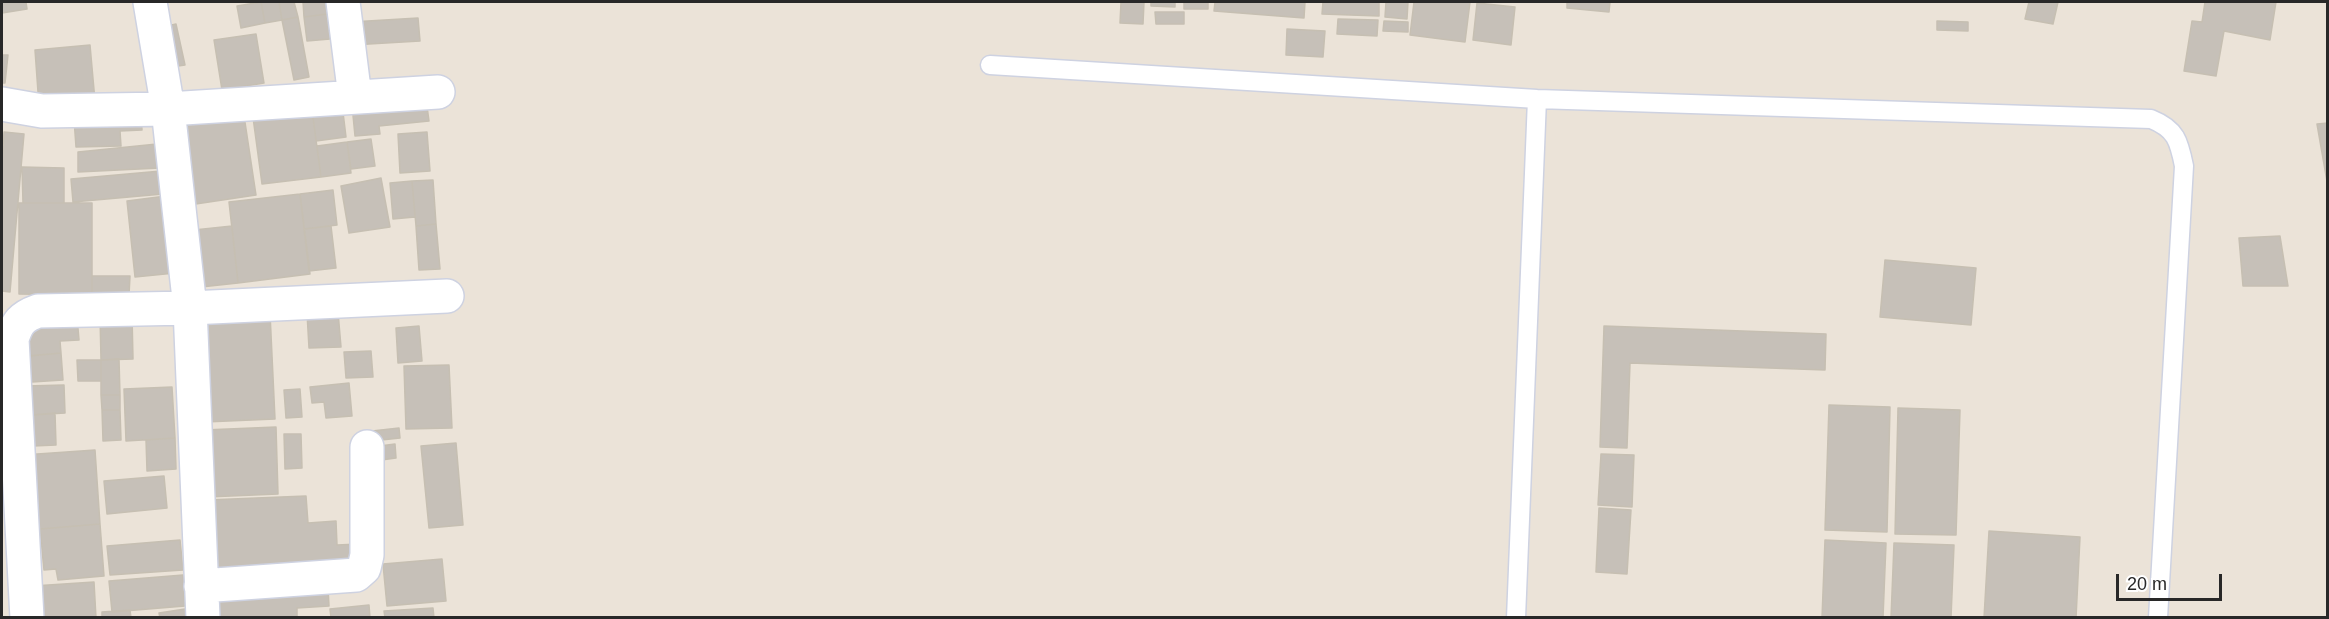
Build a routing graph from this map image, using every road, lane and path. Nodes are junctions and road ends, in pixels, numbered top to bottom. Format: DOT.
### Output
graph roads {
  1 [pos="150,2"];
  2 [pos="344,2"];
  3 [pos="990,64"];
  4 [pos="438,92"];
  5 [pos="355,97"];
  6 [pos="1537,99"];
  7 [pos="2,104"];
  8 [pos="168,109"];
  9 [pos="447,297"];
  10 [pos="190,308"];
  11 [pos="367,447"];
  12 [pos="202,602"];
  13 [pos="27,618"];
  14 [pos="1516,618"];
  15 [pos="2158,618"];
  1 -- 8 [label="street"];
  2 -- 5 [label="street"];
  3 -- 6 [label="lane"];
  4 -- 5 [label="street"];
  5 -- 8 [label="street"];
  6 -- 14 [label="lane"];
  6 -- 15 [label="lane"];
  7 -- 8 [label="street"];
  8 -- 10 [label="street"];
  9 -- 10 [label="street"];
  10 -- 12 [label="street"];
  10 -- 13 [label="street"];
  11 -- 12 [label="street"];
}
